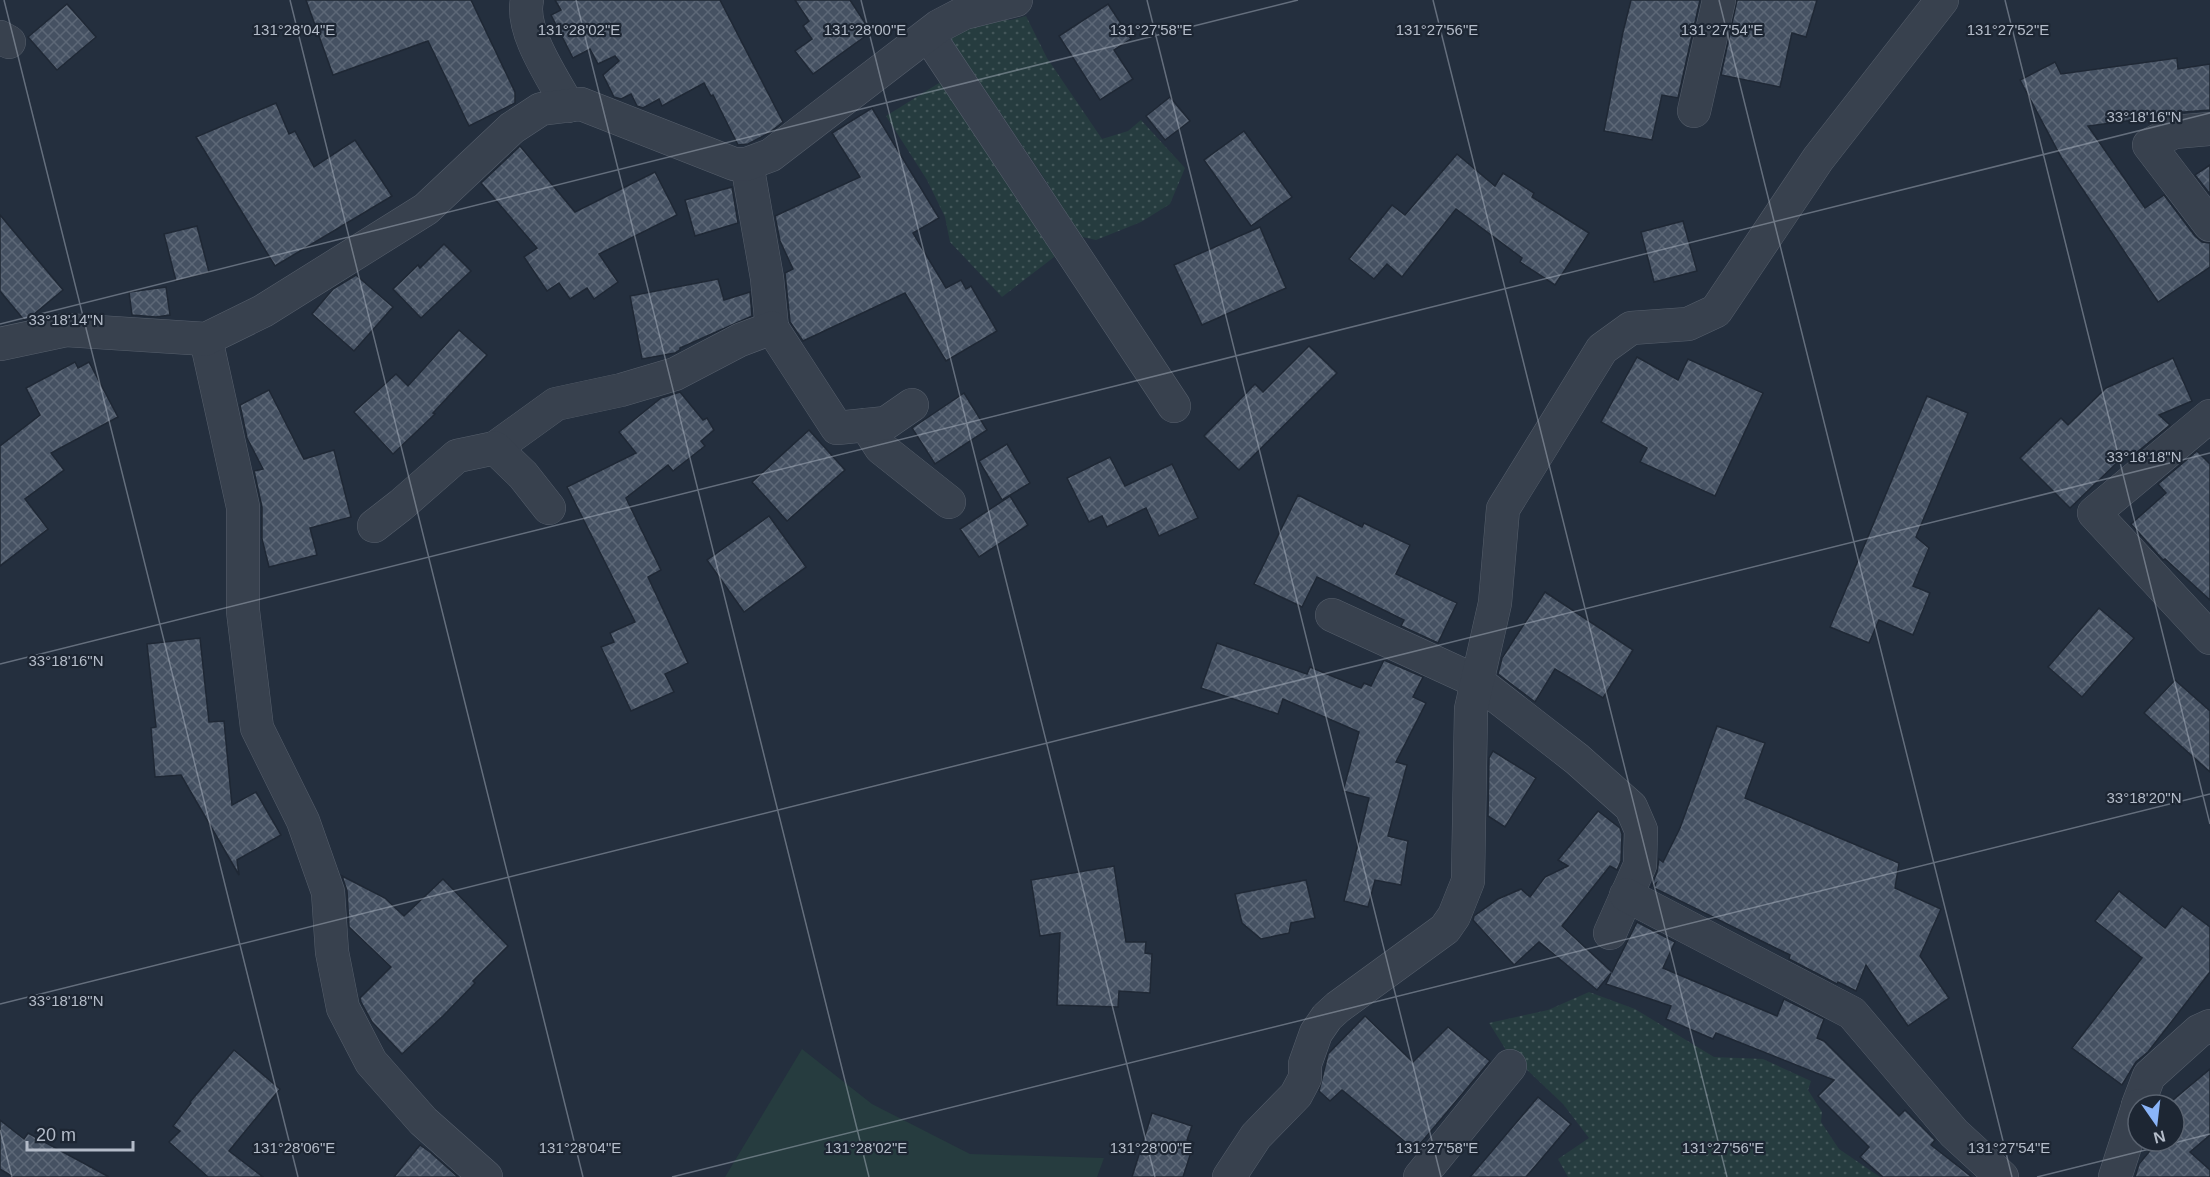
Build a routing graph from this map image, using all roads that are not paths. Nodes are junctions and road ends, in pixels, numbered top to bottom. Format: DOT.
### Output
graph roads {
  1 [pos="527,0"];
  2 [pos="1016,0"];
  3 [pos="1719,0"];
  4 [pos="1942,0"];
  5 [pos="929,36"];
  6 [pos="568,106"];
  7 [pos="1694,111"];
  8 [pos="2210,129"];
  9 [pos="747,164"];
  10 [pos="2210,225"];
  11 [pos="772,328"];
  12 [pos="206,339"];
  13 [pos="0,344"];
  14 [pos="912,405"];
  15 [pos="1174,406"];
  16 [pos="2207,420"];
  17 [pos="866,425"];
  18 [pos="495,448"];
  19 [pos="949,502"];
  20 [pos="549,508"];
  21 [pos="374,526"];
  22 [pos="1332,615"];
  23 [pos="2210,638"];
  24 [pos="1478,682"];
  25 [pos="1626,895"];
  26 [pos="1610,933"];
  27 [pos="2206,1034"];
  28 [pos="1510,1066"];
  29 [pos="2143,1093"];
  30 [pos="2126,1143"];
  31 [pos="486,1177"];
  32 [pos="1229,1177"];
  33 [pos="1420,1177"];
  34 [pos="2002,1177"];
  35 [pos="2115,1177"];
  1 -- 6 [label="street"];
  2 -- 5 [label="street"];
  3 -- 7 [label="street"];
  4 -- 24 [label="street"];
  5 -- 9 [label="street"];
  5 -- 15 [label="street"];
  6 -- 9 [label="street"];
  6 -- 12 [label="street"];
  8 -- 10 [label="street"];
  9 -- 11 [label="street"];
  11 -- 17 [label="street"];
  11 -- 18 [label="street"];
  12 -- 13 [label="street"];
  12 -- 31 [label="street"];
  14 -- 17 [label="street"];
  16 -- 23 [label="street"];
  17 -- 19 [label="street"];
  18 -- 20 [label="street"];
  18 -- 21 [label="street"];
  22 -- 24 [label="street"];
  24 -- 25 [label="street"];
  24 -- 32 [label="street"];
  25 -- 26 [label="street"];
  25 -- 34 [label="street"];
  27 -- 29 [label="street"];
  28 -- 33 [label="street"];
  30 -- 35 [label="street"];
}
